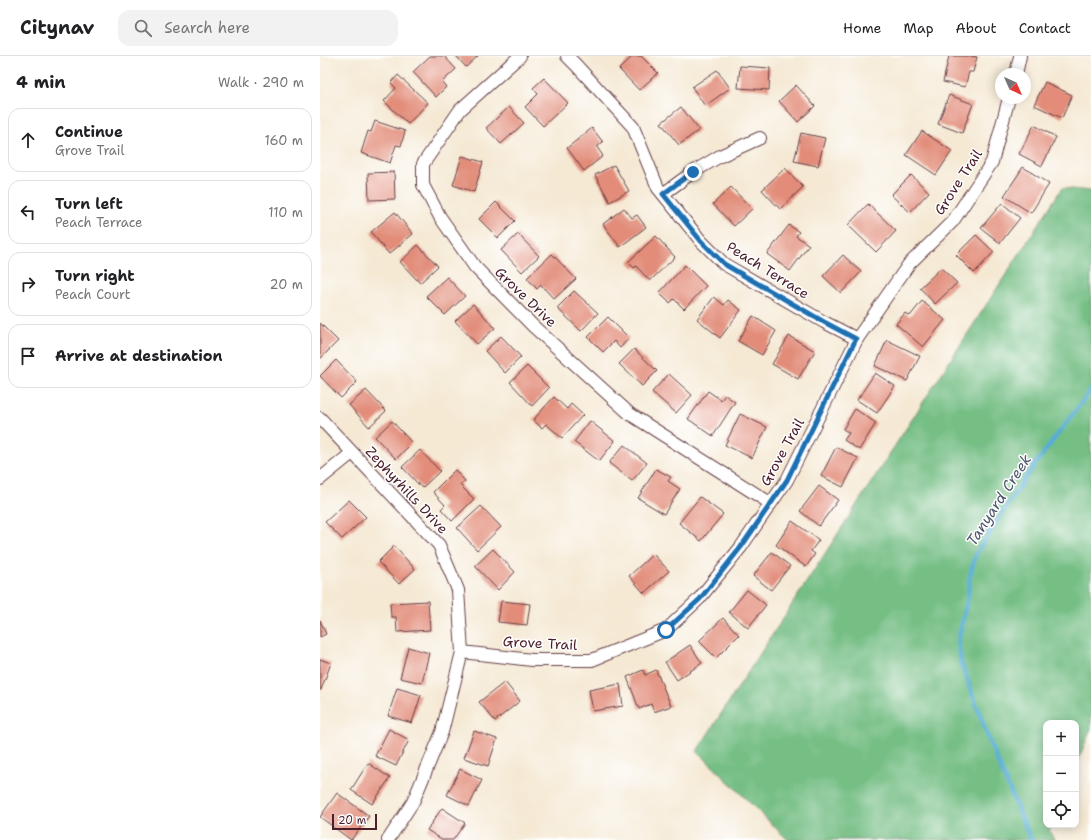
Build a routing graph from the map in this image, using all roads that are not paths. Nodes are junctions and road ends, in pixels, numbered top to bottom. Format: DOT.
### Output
graph roads {
  1 [pos="520,56"];
  2 [pos="566,56"];
  3 [pos="1020,56"];
  4 [pos="1017,68"];
  5 [pos="1007,104"];
  6 [pos="760,138"];
  7 [pos="663,194"];
  8 [pos="856,339"];
  9 [pos="320,418"];
  10 [pos="352,453"];
  11 [pos="320,479"];
  12 [pos="770,503"];
  13 [pos="462,652"];
  14 [pos="388,840"];
  1 -- 12 [label="street, Grove Drive"];
  2 -- 7 [label="street, Peach Terrace"];
  3 -- 4 [label="street"];
  5 -- 8 [label="street, Grove Trail"];
  6 -- 7 [label="street"];
  7 -- 8 [label="street, Peach Terrace"];
  8 -- 12 [label="street, Grove Trail"];
  9 -- 10 [label="street, Zephyrhills Drive"];
  10 -- 11 [label="street"];
  10 -- 13 [label="street, Zephyrhills Drive"];
  12 -- 13 [label="street, Grove Trail"];
  13 -- 14 [label="street, Zephyrhills Drive"];
}
